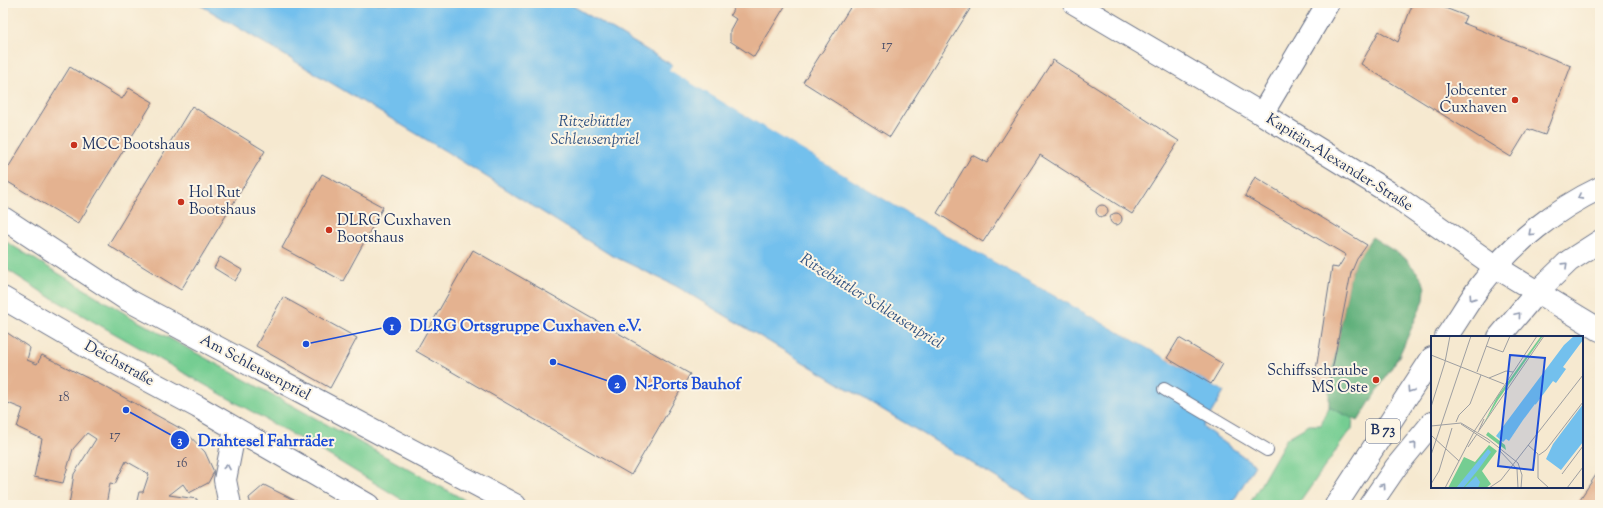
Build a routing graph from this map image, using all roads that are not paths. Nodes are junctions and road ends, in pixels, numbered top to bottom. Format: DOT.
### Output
graph roads {
  1 [pos="1074,3"];
  2 [pos="1328,3"];
  3 [pos="1262,114"];
  4 [pos="1600,188"];
  5 [pos="3,218"];
  6 [pos="1600,241"];
  7 [pos="1496,267"];
  8 [pos="1537,292"];
  9 [pos="3,298"];
  10 [pos="1600,330"];
  11 [pos="1447,336"];
  12 [pos="1500,336"];
  13 [pos="1431,360"];
  14 [pos="1164,389"];
  15 [pos="1431,423"];
  16 [pos="235,429"];
  17 [pos="1267,450"];
  18 [pos="230,505"];
  19 [pos="368,505"];
  20 [pos="515,505"];
  21 [pos="1336,505"];
  22 [pos="1370,505"];
  1 -- 3 [label="street, Kapitän-Alexander-Straße"];
  2 -- 3 [label="street"];
  3 -- 7 [label="street, Kapitän-Alexander-Straße"];
  4 -- 7 [label="street, one-way"];
  5 -- 20 [label="street, Am Schleusenpriel"];
  8 -- 6 [label="street, one-way"];
  7 -- 8 [label="street, Kapitän-Alexander-Straße"];
  7 -- 11 [label="street, one-way"];
  8 -- 10 [label="street, Kapitän-Alexander-Straße"];
  12 -- 8 [label="street, one-way"];
  9 -- 16 [label="street, Deichstraße"];
  13 -- 21 [label="street, B 73, one-way"];
  14 -- 17 [label="lane"];
  22 -- 15 [label="street, B 73, one-way"];
  18 -- 16 [label="street, one-way"];
  16 -- 19 [label="street, Deichstraße"];
}
